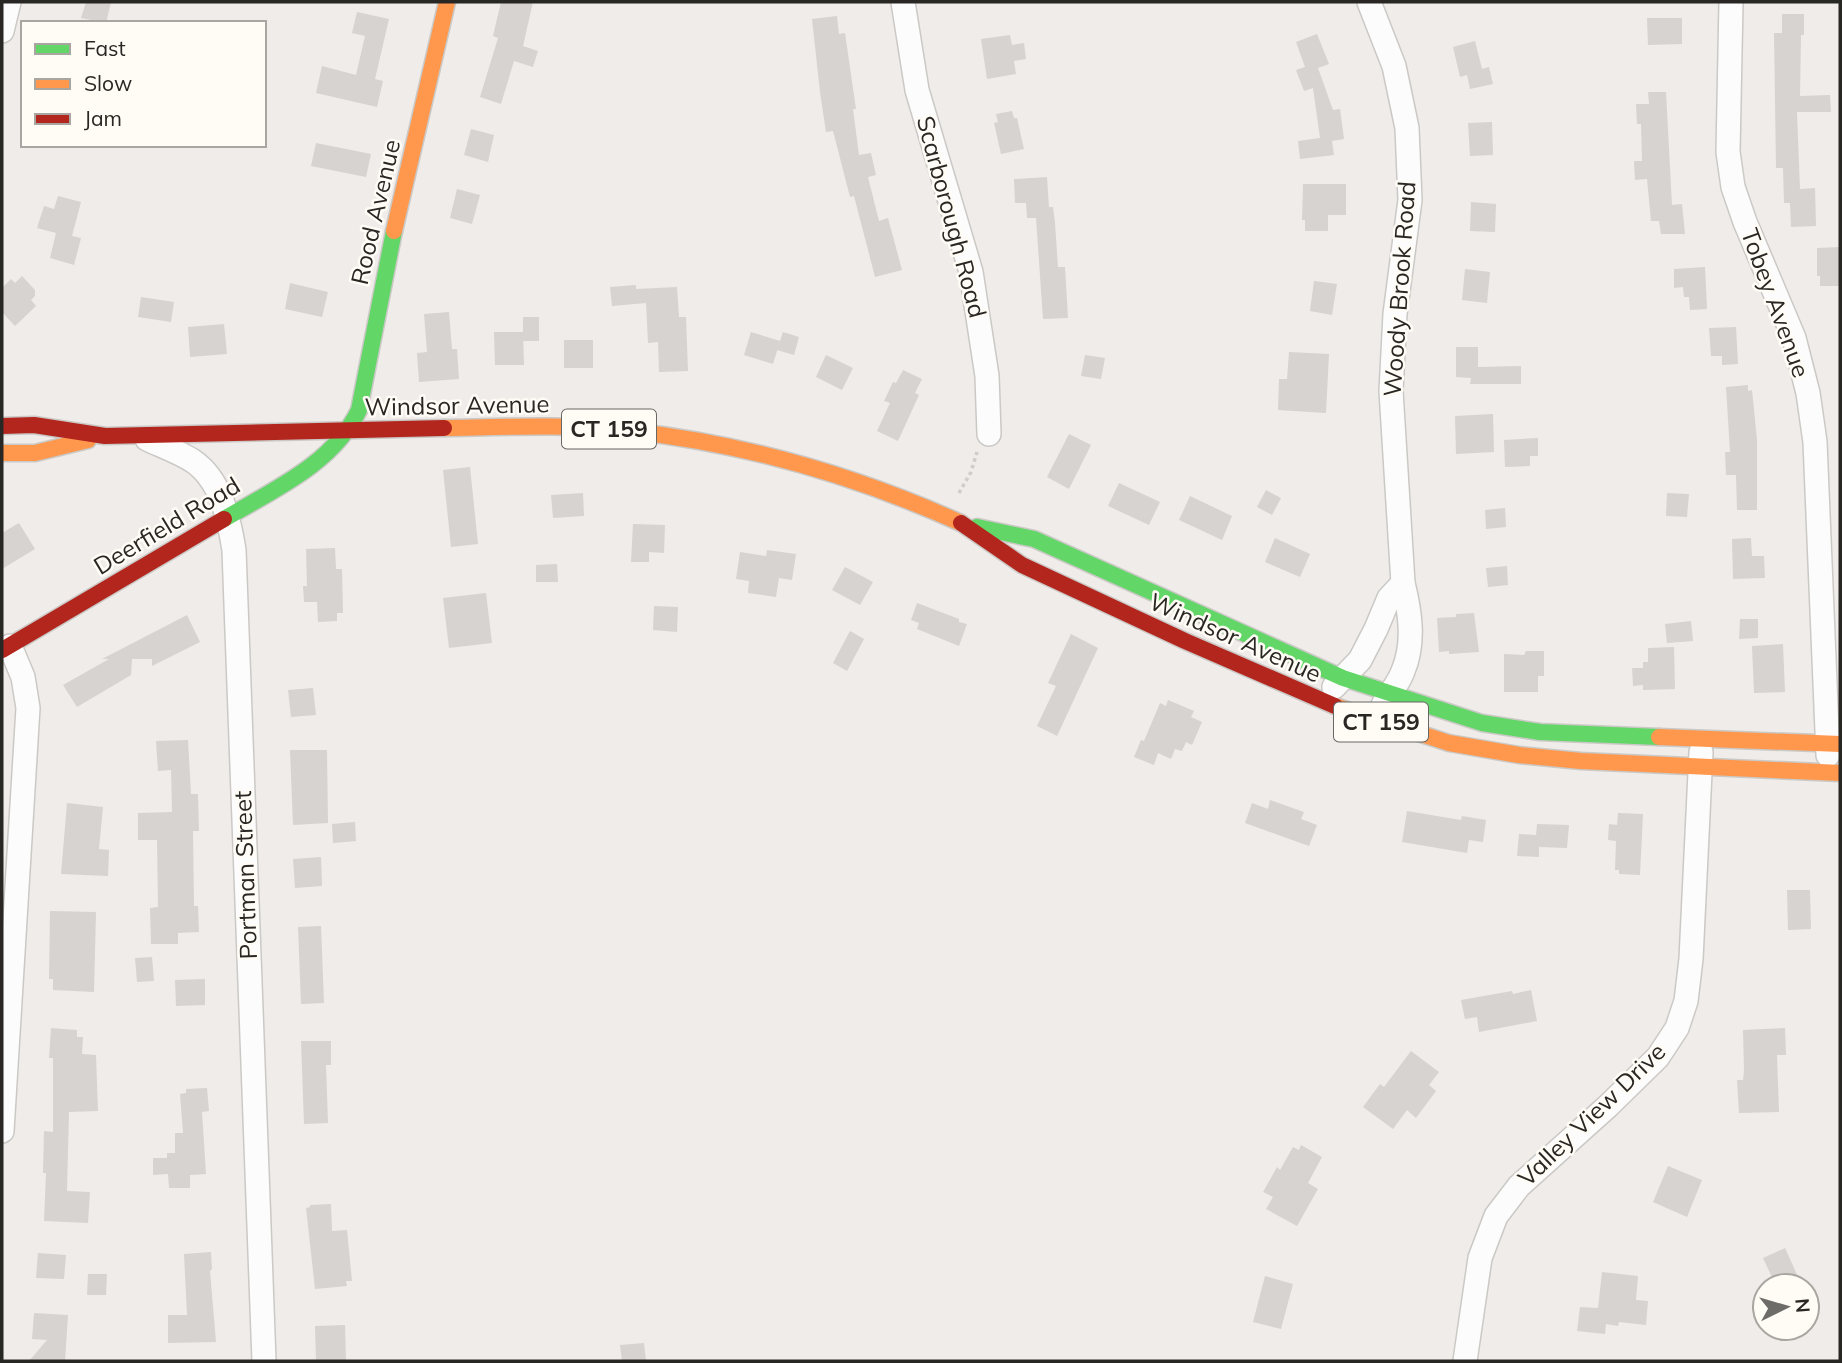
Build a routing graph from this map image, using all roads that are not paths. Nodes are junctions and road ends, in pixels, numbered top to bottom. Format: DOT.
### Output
graph roads {
  1 [pos="9,2"];
  2 [pos="447,2"];
  3 [pos="903,2"];
  4 [pos="1369,2"];
  5 [pos="1731,2"];
  6 [pos="2,32"];
  7 [pos="2,426"];
  8 [pos="348,431"];
  9 [pos="989,434"];
  10 [pos="138,435"];
  11 [pos="105,436"];
  12 [pos="2,453"];
  13 [pos="228,517"];
  14 [pos="963,524"];
  15 [pos="1403,583"];
  16 [pos="6,648"];
  17 [pos="1343,678"];
  18 [pos="1389,694"];
  19 [pos="1319,701"];
  20 [pos="1374,720"];
  21 [pos="1702,737"];
  22 [pos="1834,744"];
  23 [pos="1700,765"];
  24 [pos="1834,773"];
  25 [pos="2,1131"];
  26 [pos="264,1361"];
  27 [pos="1465,1361"];
  1 -- 6 [label="street"];
  2 -- 8 [label="main road, Rood Avenue"];
  3 -- 9 [label="street, Scarborough Road"];
  4 -- 15 [label="street, Woody Brook Road"];
  5 -- 22 [label="street, Tobey Avenue"];
  7 -- 11 [label="main road, Windsor Avenue / CT 159"];
  8 -- 10 [label="main road, Windsor Avenue / CT 159"];
  8 -- 13 [label="main road, Deerfield Road"];
  8 -- 14 [label="main road, Windsor Avenue / CT 159"];
  10 -- 11 [label="main road, Windsor Avenue / CT 159"];
  10 -- 13 [label="street, Portman Street"];
  11 -- 12 [label="main road, Windsor Avenue / CT 159"];
  13 -- 16 [label="main road, Deerfield Road"];
  13 -- 26 [label="street, Portman Street"];
  14 -- 17 [label="main road, Windsor Avenue / CT 159"];
  14 -- 19 [label="main road, Windsor Avenue / CT 159"];
  15 -- 17 [label="street"];
  15 -- 18 [label="street, Woody Brook Road"];
  16 -- 25 [label="street"];
  17 -- 18 [label="main road, Windsor Avenue / CT 159"];
  17 -- 19 [label="street"];
  18 -- 20 [label="street, Woody Brook Road"];
  18 -- 21 [label="main road, Windsor Avenue / CT 159"];
  19 -- 20 [label="main road, Windsor Avenue / CT 159"];
  20 -- 23 [label="main road, Windsor Avenue / CT 159"];
  21 -- 22 [label="main road, Windsor Avenue / CT 159"];
  21 -- 23 [label="street, Valley View Drive"];
  22 -- 24 [label="street, Tobey Avenue"];
  23 -- 24 [label="main road, Windsor Avenue / CT 159"];
  23 -- 27 [label="street, Valley View Drive"];
}
